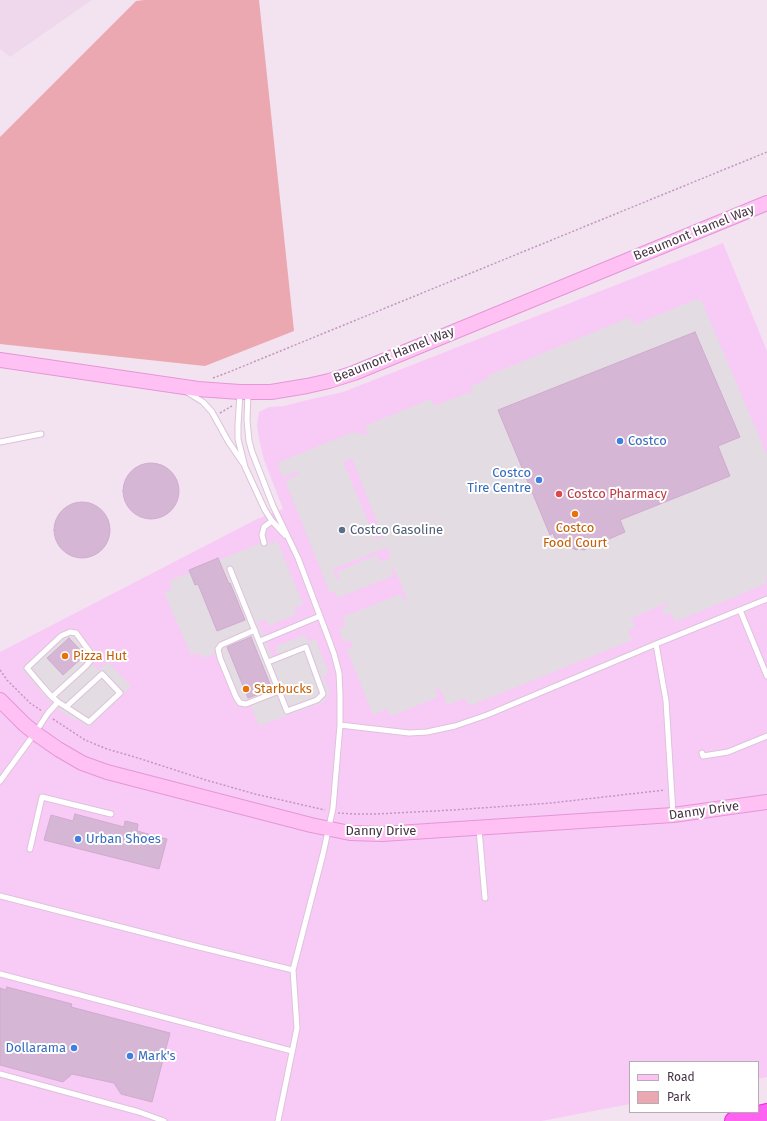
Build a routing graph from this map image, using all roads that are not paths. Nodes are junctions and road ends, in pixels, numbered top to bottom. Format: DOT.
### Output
graph roads {
  1 [pos="767,203"];
  2 [pos="0,360"];
  3 [pos="171,386"];
  4 [pos="244,392"];
  5 [pos="41,434"];
  6 [pos="0,442"];
  7 [pos="245,467"];
  8 [pos="272,521"];
  9 [pos="288,538"];
  10 [pos="264,543"];
  11 [pos="230,569"];
  12 [pos="767,599"];
  13 [pos="740,610"];
  14 [pos="320,616"];
  15 [pos="255,630"];
  16 [pos="260,641"];
  17 [pos="656,644"];
  18 [pos="268,662"];
  19 [pos="767,676"];
  20 [pos="279,690"];
  21 [pos="52,697"];
  22 [pos="0,700"];
  23 [pos="58,702"];
  24 [pos="66,707"];
  25 [pos="340,725"];
  26 [pos="35,733"];
  27 [pos="767,736"];
  28 [pos="702,753"];
  29 [pos="0,781"];
  30 [pos="767,802"];
  31 [pos="111,814"];
  32 [pos="673,815"];
  33 [pos="479,828"];
  34 [pos="328,829"];
  35 [pos="30,849"];
  36 [pos="0,896"];
  37 [pos="485,898"];
  38 [pos="294,970"];
  39 [pos="0,974"];
  40 [pos="292,1051"];
  41 [pos="0,1074"];
  42 [pos="767,1113"];
  43 [pos="164,1121"];
  44 [pos="278,1121"];
  45 [pos="734,1121"];
  1 -- 4 [label="street, Beaumont Hamel Way"];
  2 -- 3 [label="street, Beaumont Hamel Way"];
  3 -- 4 [label="street, Beaumont Hamel Way"];
  3 -- 7 [label="lane"];
  4 -- 7 [label="lane"];
  4 -- 9 [label="lane"];
  5 -- 6 [label="lane"];
  7 -- 8 [label="lane"];
  8 -- 9 [label="lane"];
  8 -- 10 [label="lane"];
  9 -- 14 [label="lane"];
  11 -- 15 [label="lane"];
  12 -- 13 [label="lane"];
  13 -- 17 [label="lane"];
  13 -- 19 [label="lane"];
  14 -- 16 [label="lane"];
  14 -- 25 [label="lane"];
  15 -- 16 [label="lane"];
  15 -- 20 [label="lane"];
  16 -- 18 [label="lane"];
  17 -- 25 [label="lane"];
  17 -- 32 [label="lane"];
  18 -- 20 [label="lane"];
  18 -- 20 [label="lane"];
  21 -- 21 [label="lane"];
  21 -- 23 [label="lane"];
  22 -- 26 [label="street, Danny Drive"];
  23 -- 24 [label="lane"];
  23 -- 26 [label="lane"];
  24 -- 24 [label="lane"];
  25 -- 34 [label="lane"];
  26 -- 29 [label="lane"];
  26 -- 34 [label="street, Danny Drive"];
  27 -- 28 [label="lane"];
  30 -- 32 [label="street, Danny Drive"];
  31 -- 35 [label="lane"];
  32 -- 33 [label="street, Danny Drive"];
  33 -- 34 [label="street, Danny Drive"];
  33 -- 37 [label="lane"];
  34 -- 38 [label="lane"];
  36 -- 38 [label="lane"];
  38 -- 40 [label="lane"];
  39 -- 40 [label="lane"];
  40 -- 44 [label="lane"];
  41 -- 43 [label="lane"];
  42 -- 45 [label="highway"];
}
